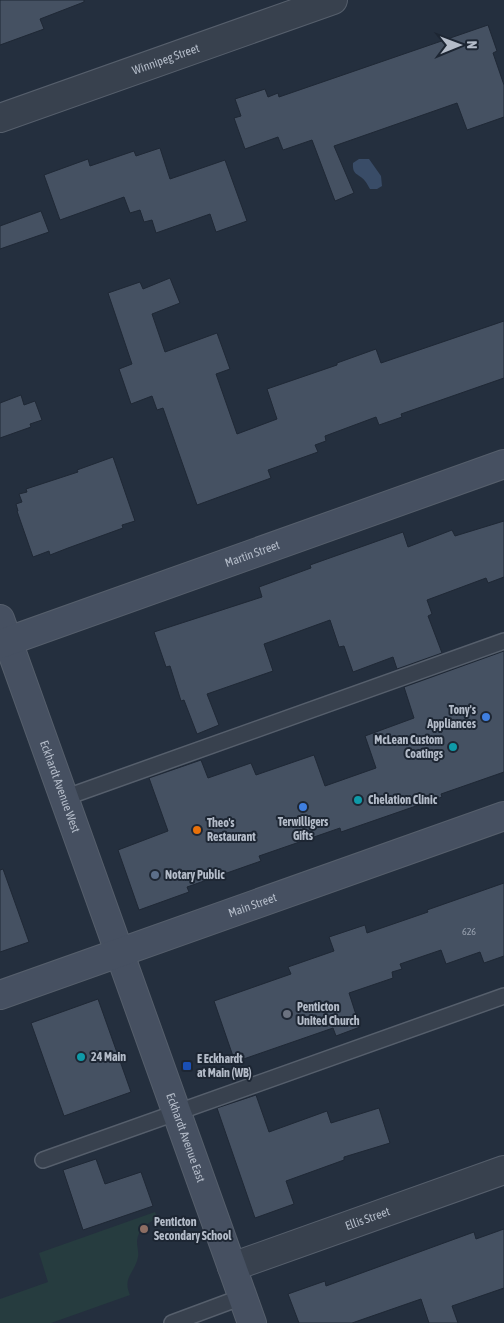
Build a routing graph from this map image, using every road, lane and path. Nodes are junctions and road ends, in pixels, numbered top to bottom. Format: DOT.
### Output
graph roads {
  1 [pos="333,0"];
  2 [pos="0,118"];
  3 [pos="504,464"];
  4 [pos="2,635"];
  5 [pos="504,641"];
  6 [pos="64,798"];
  7 [pos="504,816"];
  8 [pos="120,954"];
  9 [pos="0,995"];
  10 [pos="504,996"];
  11 [pos="176,1112"];
  12 [pos="43,1160"];
  13 [pos="504,1170"];
  14 [pos="232,1267"];
  15 [pos="242,1297"];
  16 [pos="172,1323"];
  17 [pos="252,1323"];
  1 -- 2 [label="street, Winnipeg Street"];
  3 -- 4 [label="main road, Martin Street"];
  4 -- 6 [label="main road, Eckhardt Avenue West"];
  5 -- 6 [label="lane"];
  6 -- 8 [label="main road, Eckhardt Avenue West"];
  7 -- 8 [label="main road, Main Street"];
  8 -- 9 [label="main road, Main Street"];
  8 -- 11 [label="main road, Eckhardt Avenue East"];
  10 -- 11 [label="lane"];
  11 -- 12 [label="lane"];
  11 -- 14 [label="main road, Eckhardt Avenue East"];
  13 -- 14 [label="street, Ellis Street"];
  14 -- 15 [label="main road, Eckhardt Avenue East"];
  15 -- 16 [label="lane"];
  15 -- 17 [label="main road, Eckhardt Avenue East"];
}
